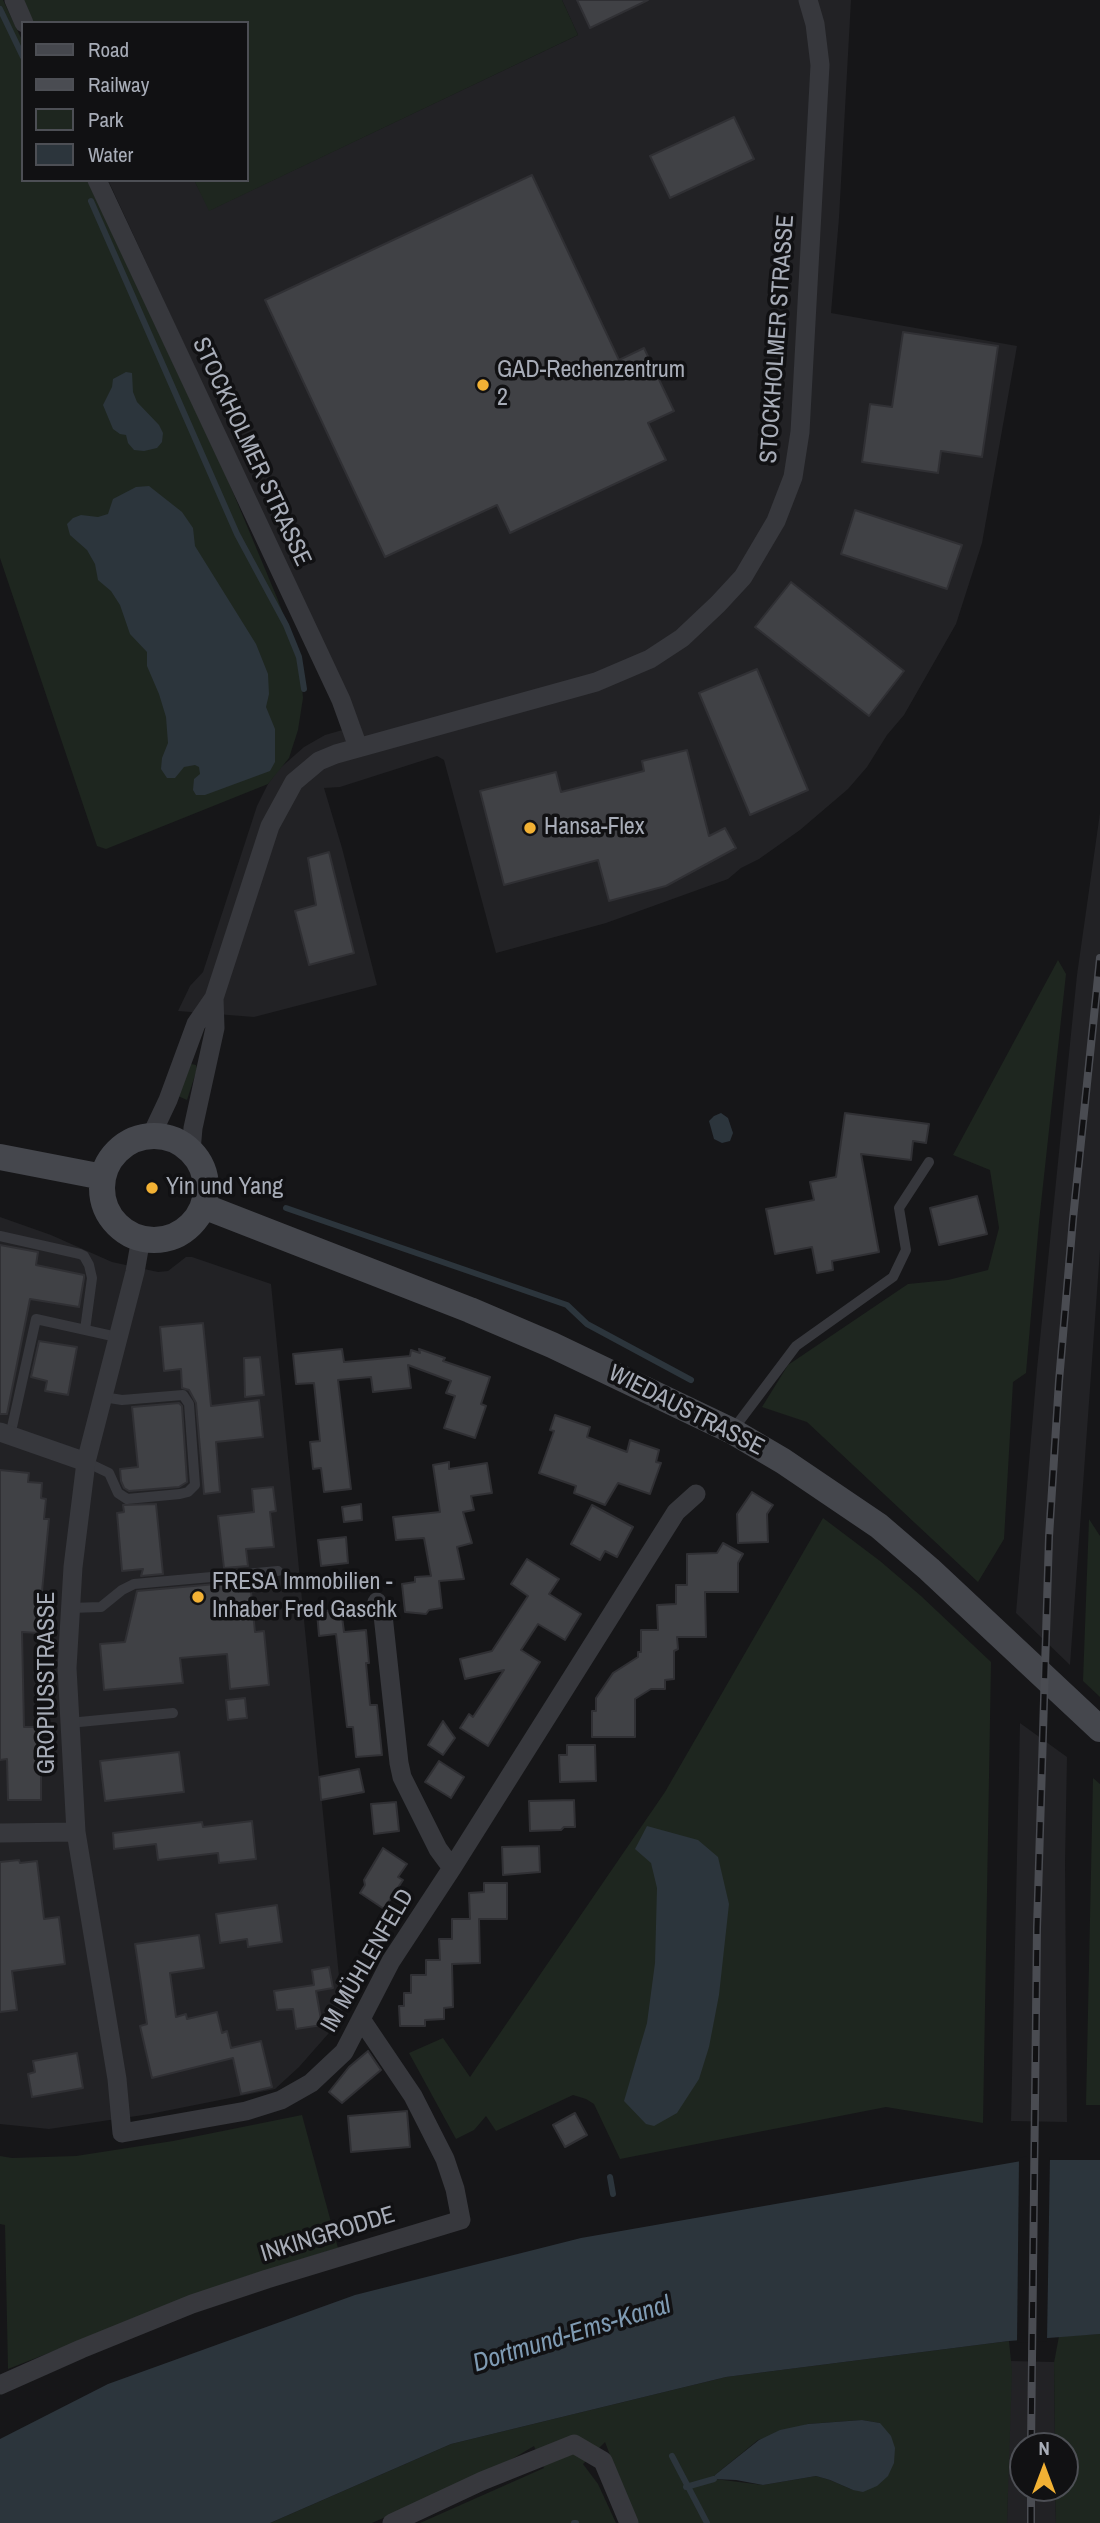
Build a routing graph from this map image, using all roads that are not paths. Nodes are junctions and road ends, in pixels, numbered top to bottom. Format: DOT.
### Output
graph roads {
  1 [pos="14,0"];
  2 [pos="808,0"];
  3 [pos="23,21"];
  4 [pos="98,182"];
  5 [pos="358,747"];
  6 [pos="214,998"];
  7 [pos="151,1136"];
  8 [pos="191,1151"];
  9 [pos="0,1157"];
  10 [pos="929,1162"];
  11 [pos="103,1177"];
  12 [pos="203,1206"];
  13 [pos="0,1236"];
  14 [pos="141,1238"];
  15 [pos="85,1330"];
  16 [pos="117,1337"];
  17 [pos="103,1397"];
  18 [pos="732,1431"];
  19 [pos="5,1434"];
  20 [pos="86,1462"];
  21 [pos="696,1494"];
  22 [pos="278,1571"];
  23 [pos="377,1602"];
  24 [pos="70,1608"];
  25 [pos="173,1713"];
  26 [pos="69,1723"];
  27 [pos="1100,1729"];
  28 [pos="76,1832"];
  29 [pos="0,1833"];
  30 [pos="452,1868"];
  31 [pos="361,2019"];
  32 [pos="122,2133"];
  33 [pos="0,2385"];
  34 [pos="392,2523"];
  35 [pos="629,2523"];
  1 -- 3 [label="street"];
  2 -- 5 [label="street, STOCKHOLMER STRASSE"];
  4 -- 5 [label="street, STOCKHOLMER STRASSE"];
  5 -- 6 [label="street, STOCKHOLMER STRASSE"];
  6 -- 7 [label="street, STOCKHOLMER STRASSE"];
  6 -- 8 [label="street, STOCKHOLMER STRASSE"];
  7 -- 8 [label="main road"];
  7 -- 11 [label="main road"];
  8 -- 12 [label="main road"];
  9 -- 11 [label="main road"];
  10 -- 18 [label="lane"];
  11 -- 14 [label="main road"];
  12 -- 14 [label="main road"];
  12 -- 18 [label="main road, WIEDAUSTRASSE"];
  13 -- 15 [label="lane"];
  14 -- 16 [label="street, GROPIUSSTRASSE"];
  15 -- 16 [label="lane"];
  15 -- 19 [label="lane"];
  16 -- 17 [label="street, GROPIUSSTRASSE"];
  17 -- 20 [label="street, GROPIUSSTRASSE"];
  17 -- 20 [label="lane"];
  18 -- 27 [label="main road, WIEDAUSTRASSE"];
  19 -- 20 [label="street"];
  20 -- 24 [label="street, GROPIUSSTRASSE"];
  21 -- 30 [label="street, IM MÜHLENFELD"];
  22 -- 24 [label="lane"];
  23 -- 30 [label="street"];
  24 -- 26 [label="street, GROPIUSSTRASSE"];
  25 -- 26 [label="lane"];
  26 -- 28 [label="street, GROPIUSSTRASSE"];
  28 -- 29 [label="street"];
  28 -- 32 [label="street, GROPIUSSTRASSE"];
  30 -- 31 [label="street, IM MÜHLENFELD"];
  31 -- 32 [label="street, IM MÜHLENFELD"];
  31 -- 33 [label="street, INKINGRODDE"];
  34 -- 35 [label="street"];
}
